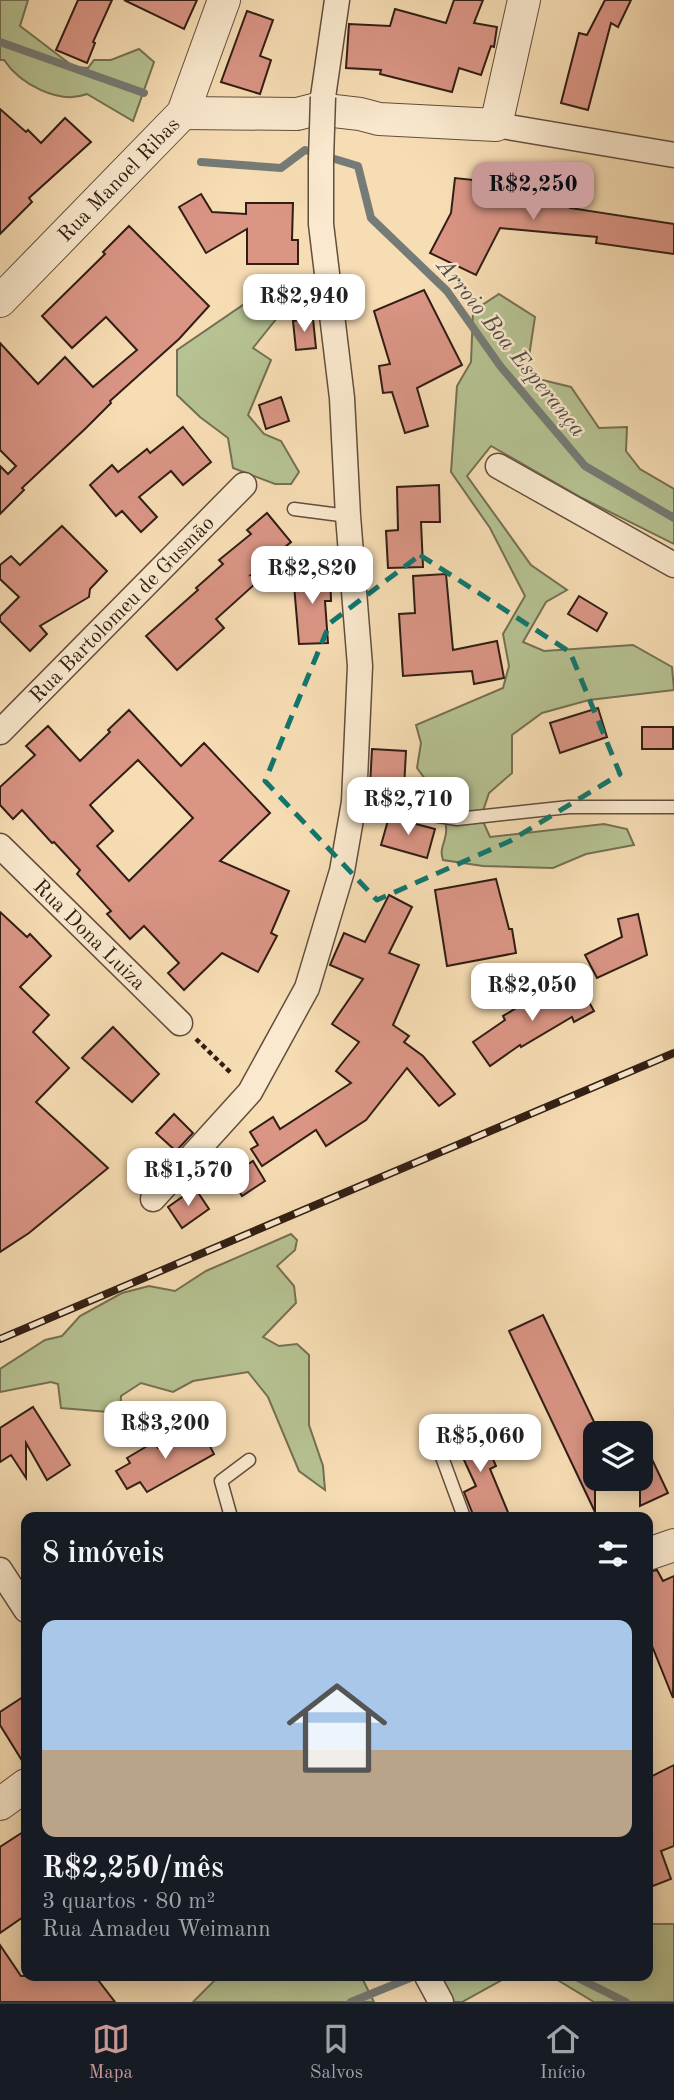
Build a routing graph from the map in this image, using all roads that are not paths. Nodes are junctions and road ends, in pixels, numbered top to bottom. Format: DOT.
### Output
graph roads {
  1 [pos="224,0"];
  2 [pos="337,0"];
  3 [pos="524,0"];
  4 [pos="310,106"];
  5 [pos="183,113"];
  6 [pos="496,125"];
  7 [pos="674,155"];
  8 [pos="0,300"];
  9 [pos="498,466"];
  10 [pos="244,485"];
  11 [pos="294,509"];
  12 [pos="348,516"];
  13 [pos="674,565"];
  14 [pos="0,732"];
  15 [pos="354,802"];
  16 [pos="674,807"];
  17 [pos="0,846"];
  18 [pos="180,1023"];
  19 [pos="153,1199"];
  20 [pos="439,1449"];
  21 [pos="248,1460"];
  22 [pos="229,1512"];
  23 [pos="462,1512"];
  24 [pos="674,1545"];
  25 [pos="653,1552"];
  26 [pos="0,1570"];
  27 [pos="21,1602"];
  28 [pos="21,1788"];
  29 [pos="0,1804"];
  1 -- 5 [label="street, Rua Manoel Ribas"];
  2 -- 4 [label="street"];
  3 -- 6 [label="street"];
  4 -- 5 [label="street"];
  4 -- 6 [label="street"];
  4 -- 12 [label="street, bridge"];
  5 -- 8 [label="street, Rua Manoel Ribas"];
  6 -- 7 [label="street"];
  9 -- 13 [label="street"];
  10 -- 14 [label="street, Rua Bartolomeu de Gusmão"];
  11 -- 12 [label="lane"];
  12 -- 15 [label="street"];
  15 -- 16 [label="lane"];
  15 -- 19 [label="street"];
  17 -- 18 [label="street, Rua Dona Luiza"];
  20 -- 23 [label="lane"];
  21 -- 22 [label="lane"];
  24 -- 25 [label="street"];
  26 -- 27 [label="street"];
  28 -- 29 [label="street"];
}
